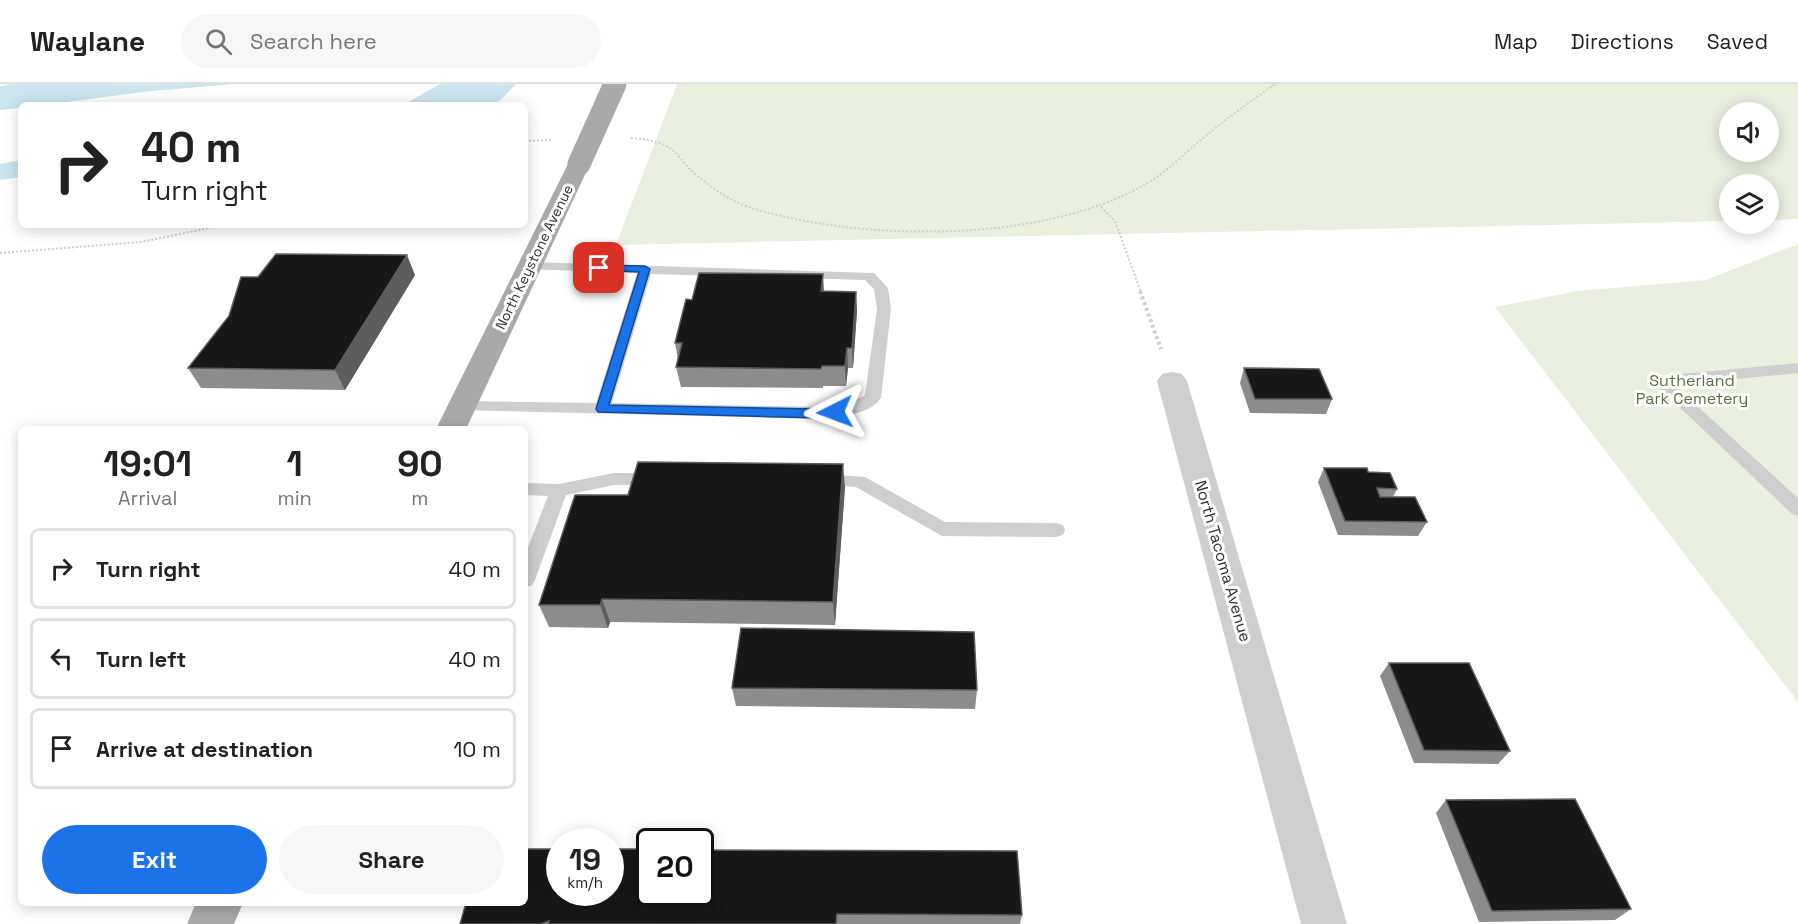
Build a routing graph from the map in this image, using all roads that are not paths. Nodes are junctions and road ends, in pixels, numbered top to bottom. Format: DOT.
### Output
graph roads {
  1 [pos="615,84"];
  2 [pos="530,266"];
  3 [pos="645,269"];
  4 [pos="1798,368"];
  5 [pos="1172,381"];
  6 [pos="602,409"];
  7 [pos="456,417"];
  8 [pos="672,479"];
  9 [pos="801,480"];
  10 [pos="528,489"];
  11 [pos="559,490"];
  12 [pos="1798,509"];
  13 [pos="1056,530"];
  14 [pos="528,572"];
  15 [pos="219,906"];
  16 [pos="210,924"];
  17 [pos="1324,924"];
  1 -- 2 [label="main road, North Keystone Avenue, bridge"];
  2 -- 3 [label="lane"];
  2 -- 7 [label="main road, North Keystone Avenue"];
  3 -- 6 [label="lane"];
  3 -- 6 [label="lane"];
  4 -- 12 [label="lane"];
  5 -- 17 [label="street, North Tacoma Avenue"];
  6 -- 7 [label="lane"];
  8 -- 11 [label="lane"];
  9 -- 13 [label="lane"];
  10 -- 11 [label="lane"];
  11 -- 14 [label="lane"];
  15 -- 16 [label="main road"];
}
